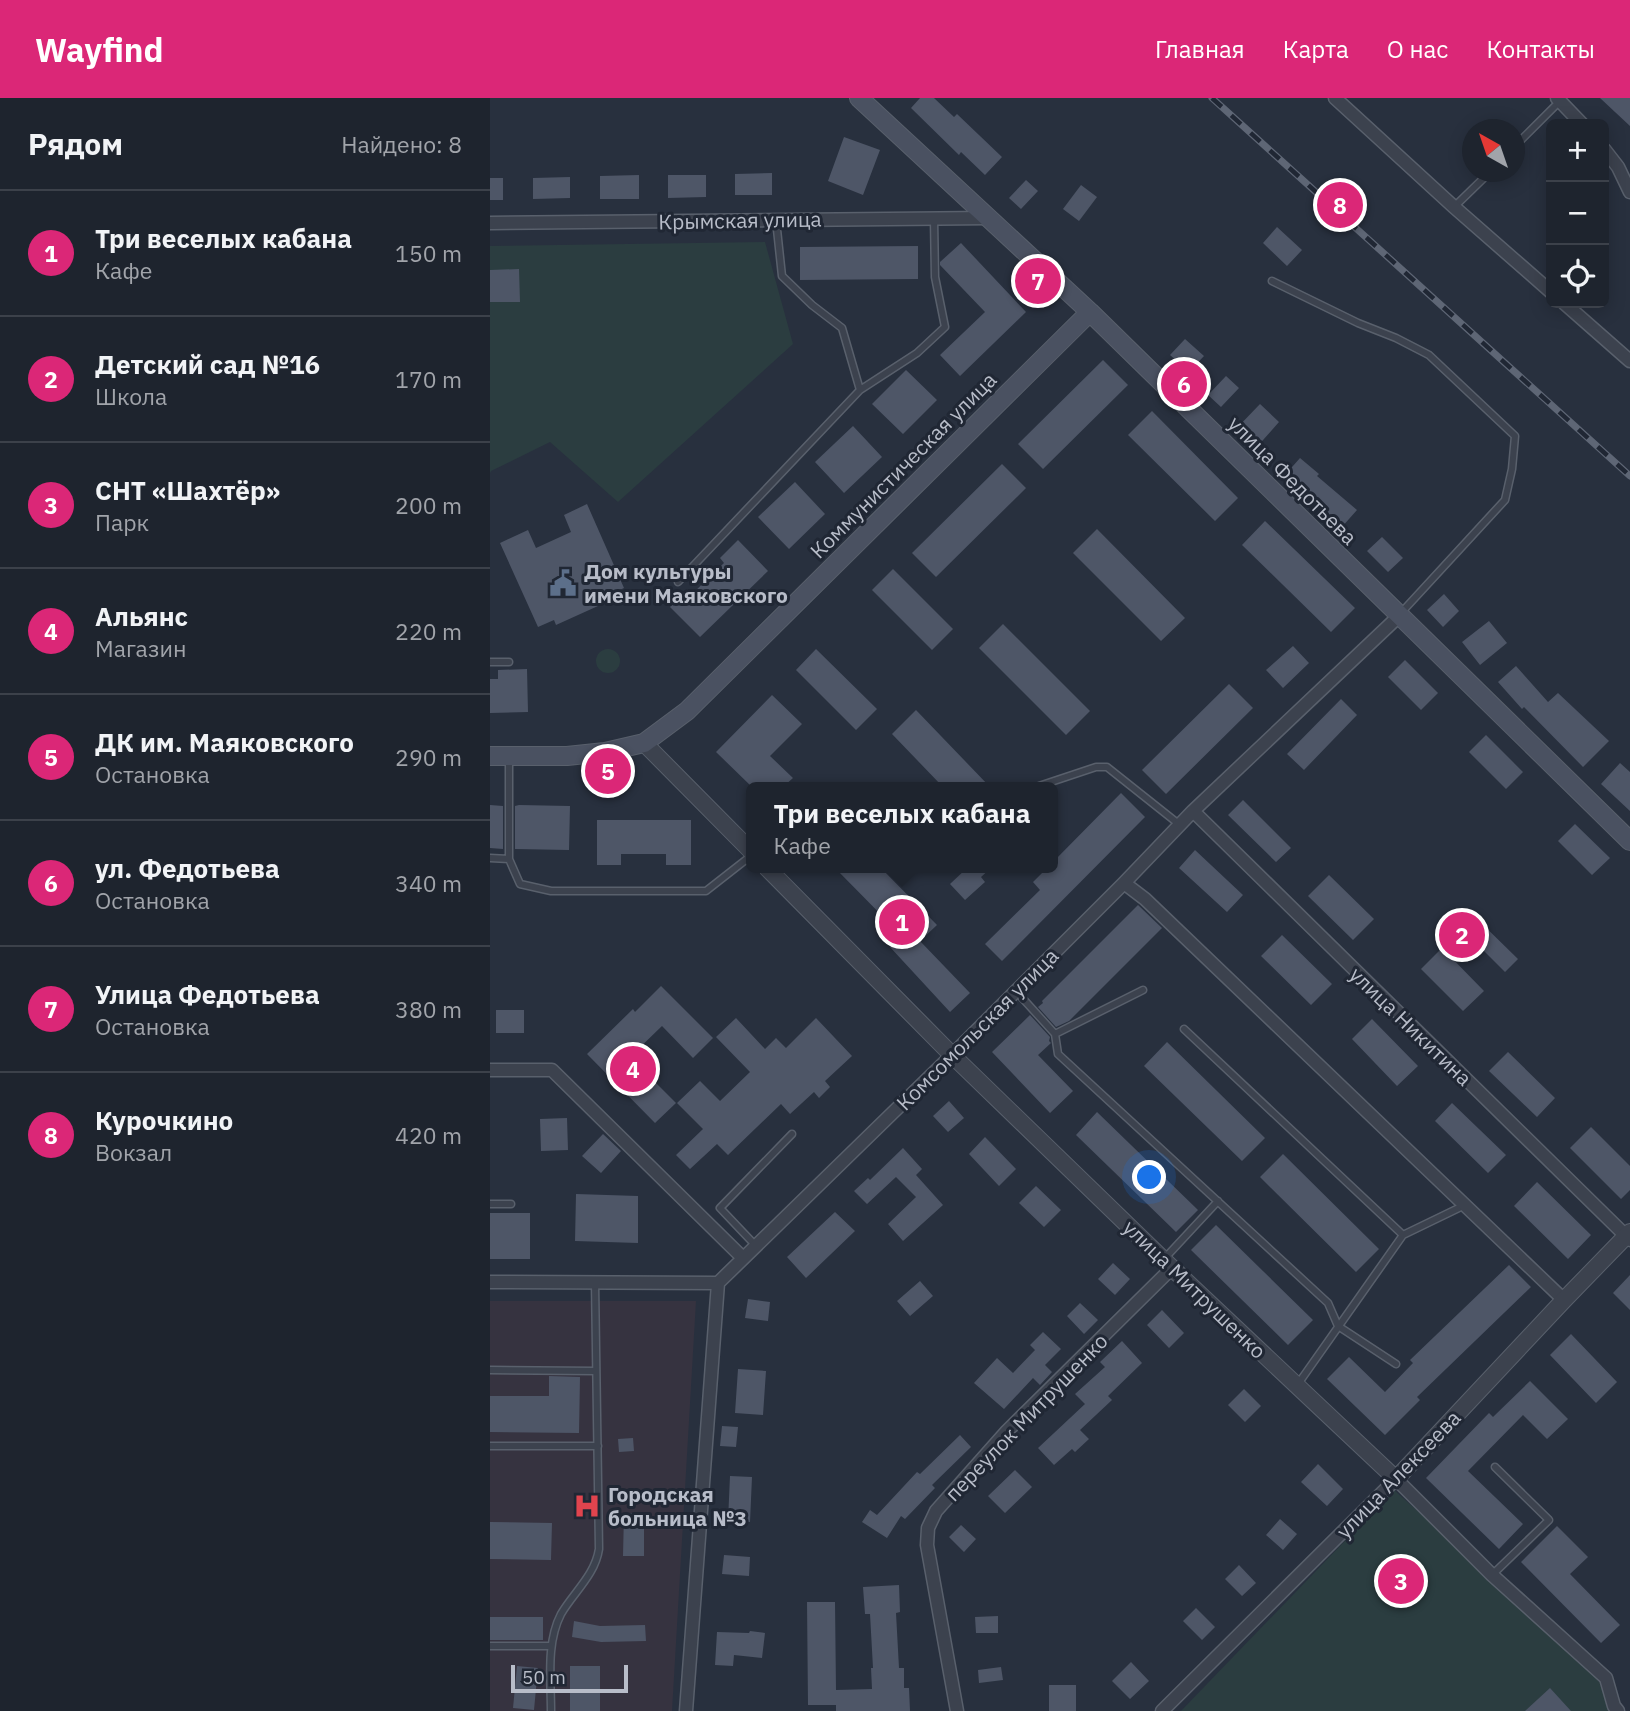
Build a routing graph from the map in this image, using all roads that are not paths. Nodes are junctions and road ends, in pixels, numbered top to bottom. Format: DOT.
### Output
graph roads {
  1 [pos="859,98"];
  2 [pos="1335,98"];
  3 [pos="1559,100"];
  4 [pos="1577,119"];
  5 [pos="1525,136"];
  6 [pos="1609,155"];
  7 [pos="1480,182"];
  8 [pos="1630,192"];
  9 [pos="1454,207"];
  10 [pos="989,218"];
  11 [pos="934,219"];
  12 [pos="776,220"];
  13 [pos="490,223"];
  14 [pos="1272,281"];
  15 [pos="1546,288"];
  16 [pos="1570,308"];
  17 [pos="1090,312"];
  18 [pos="1630,361"];
  19 [pos="860,390"];
  20 [pos="678,582"];
  21 [pos="1399,616"];
  22 [pos="490,662"];
  23 [pos="509,662"];
  24 [pos="644,743"];
  25 [pos="490,756"];
  26 [pos="509,756"];
  27 [pos="1051,782"];
  28 [pos="1193,811"];
  29 [pos="1180,825"];
  30 [pos="1630,841"];
  31 [pos="746,848"];
  32 [pos="746,857"];
  33 [pos="490,859"];
  34 [pos="509,859"];
  35 [pos="772,873"];
  36 [pos="1124,883"];
  37 [pos="1143,990"];
  38 [pos="1016,991"];
  39 [pos="1184,1029"];
  40 [pos="1055,1034"];
  41 [pos="952,1055"];
  42 [pos="490,1070"];
  43 [pos="792,1135"];
  44 [pos="1219,1202"];
  45 [pos="490,1204"];
  46 [pos="511,1204"];
  47 [pos="1465,1205"];
  48 [pos="1403,1235"];
  49 [pos="1629,1236"];
  50 [pos="756,1246"];
  51 [pos="743,1258"];
  52 [pos="1168,1264"];
  53 [pos="490,1282"];
  54 [pos="595,1282"];
  55 [pos="718,1283"];
  56 [pos="1563,1300"];
  57 [pos="1338,1326"];
  58 [pos="1396,1364"];
  59 [pos="490,1370"];
  60 [pos="596,1371"];
  61 [pos="1297,1385"];
  62 [pos="490,1446"];
  63 [pos="598,1446"];
  64 [pos="1495,1466"];
  65 [pos="1396,1479"];
  66 [pos="1492,1575"];
  67 [pos="490,1646"];
  68 [pos="551,1646"];
  69 [pos="551,1711"];
  70 [pos="686,1711"];
  71 [pos="957,1711"];
  72 [pos="1163,1711"];
  73 [pos="1618,1711"];
  1 -- 10 [label="main road, улица Федотьева"];
  2 -- 9 [label="street"];
  3 -- 4 [label="street"];
  3 -- 5 [label="lane"];
  6 -- 8 [label="street"];
  7 -- 9 [label="lane"];
  9 -- 15 [label="street"];
  10 -- 11 [label="street, Крымская улица"];
  10 -- 17 [label="main road, улица Федотьева"];
  11 -- 12 [label="street, Крымская улица"];
  11 -- 19 [label="lane"];
  12 -- 13 [label="street, Крымская улица"];
  12 -- 19 [label="lane"];
  14 -- 21 [label="lane"];
  16 -- 18 [label="street"];
  17 -- 21 [label="main road, улица Федотьева"];
  17 -- 24 [label="main road, Коммунистическая улица"];
  19 -- 20 [label="lane"];
  21 -- 28 [label="street, Комсомольская улица"];
  21 -- 30 [label="main road, улица Федотьева"];
  22 -- 23 [label="lane"];
  24 -- 26 [label="main road, Коммунистическая улица"];
  24 -- 31 [label="street"];
  25 -- 26 [label="main road, Коммунистическая улица"];
  26 -- 34 [label="lane"];
  27 -- 29 [label="lane"];
  28 -- 29 [label="street, Комсомольская улица"];
  28 -- 49 [label="street, улица Никитина"];
  29 -- 36 [label="street, Комсомольская улица"];
  32 -- 34 [label="lane"];
  33 -- 34 [label="lane"];
  35 -- 41 [label="street, улица Митрушенко"];
  36 -- 38 [label="street, Комсомольская улица"];
  36 -- 47 [label="street"];
  37 -- 40 [label="lane"];
  38 -- 40 [label="lane"];
  38 -- 41 [label="street, Комсомольская улица"];
  39 -- 48 [label="lane"];
  40 -- 44 [label="lane"];
  41 -- 50 [label="street, Комсомольская улица"];
  41 -- 52 [label="street, улица Митрушенко"];
  42 -- 51 [label="street"];
  43 -- 50 [label="lane"];
  44 -- 52 [label="lane"];
  44 -- 57 [label="lane"];
  45 -- 46 [label="lane"];
  47 -- 48 [label="lane"];
  47 -- 56 [label="street"];
  48 -- 57 [label="lane"];
  49 -- 56 [label="street, улица Алексеева"];
  50 -- 51 [label="street, Комсомольская улица"];
  51 -- 55 [label="street, Комсомольская улица"];
  52 -- 61 [label="street, улица Митрушенко"];
  52 -- 71 [label="street, переулок Митрушенко"];
  53 -- 54 [label="street"];
  54 -- 55 [label="street"];
  54 -- 60 [label="lane"];
  55 -- 70 [label="street"];
  56 -- 65 [label="street, улица Алексеева"];
  57 -- 58 [label="lane"];
  57 -- 61 [label="lane"];
  59 -- 60 [label="lane"];
  60 -- 63 [label="lane"];
  61 -- 65 [label="street, улица Митрушенко"];
  62 -- 63 [label="lane"];
  63 -- 68 [label="lane"];
  64 -- 66 [label="lane"];
  65 -- 66 [label="street, улица Митрушенко"];
  65 -- 72 [label="street, улица Алексеева"];
  66 -- 73 [label="street, улица Митрушенко"];
  67 -- 68 [label="lane"];
  68 -- 69 [label="lane"];
}
